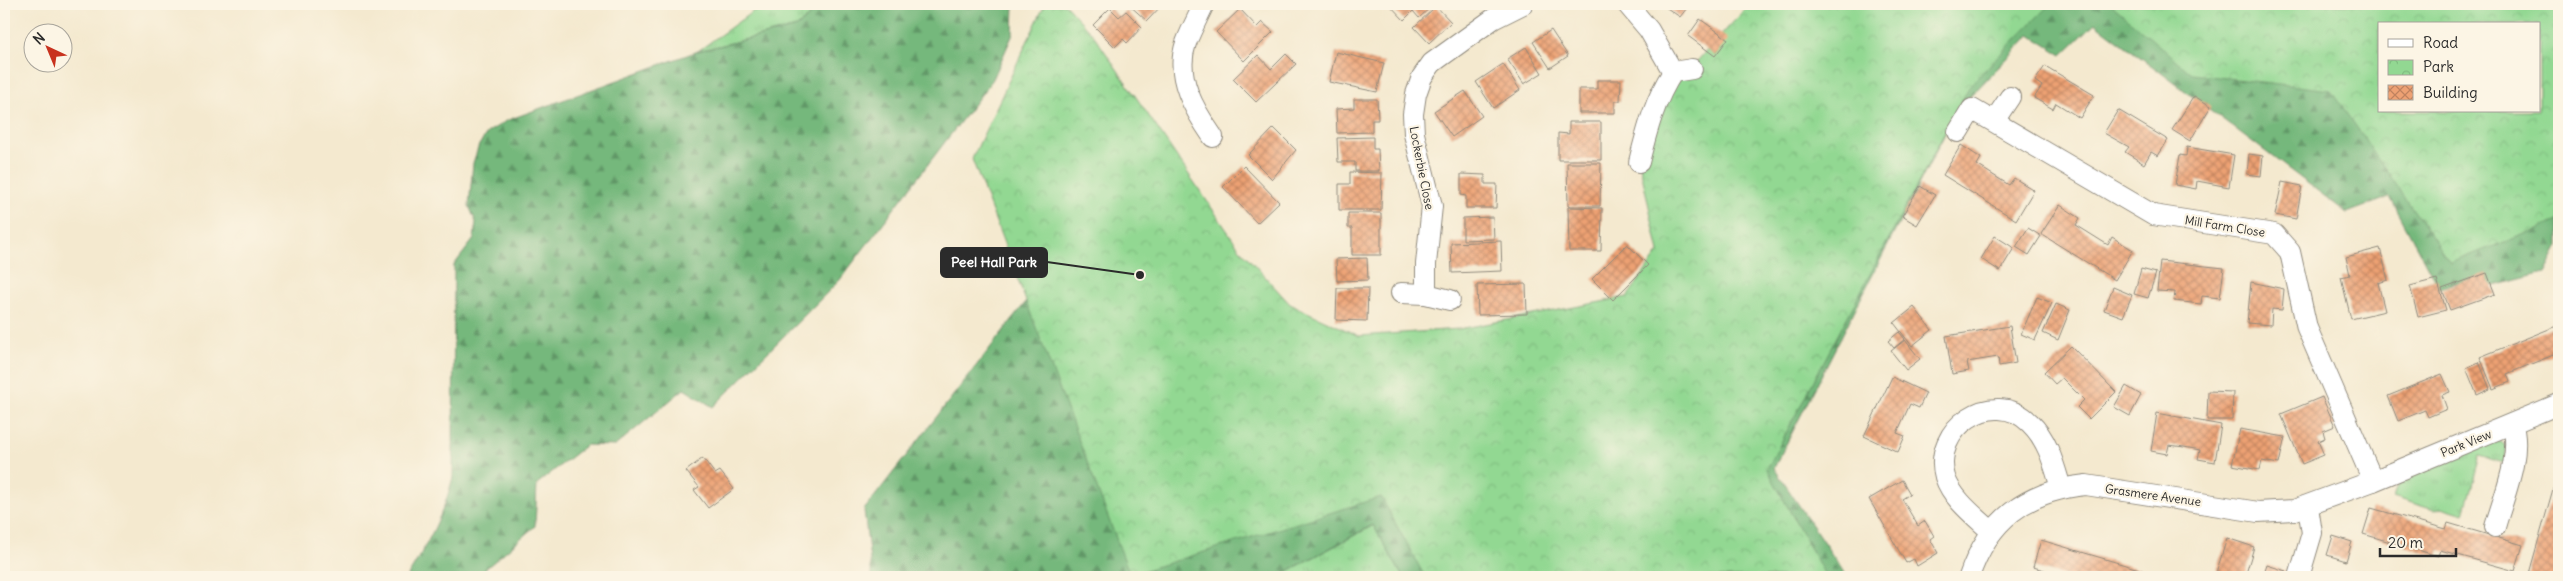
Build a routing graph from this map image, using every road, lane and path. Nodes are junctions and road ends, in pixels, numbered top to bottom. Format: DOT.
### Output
graph roads {
  1 [pos="1204,4"];
  2 [pos="1523,4"];
  3 [pos="1627,4"];
  4 [pos="1488,11"];
  5 [pos="2010,96"];
  6 [pos="1994,121"];
  7 [pos="1958,132"];
  8 [pos="1213,137"];
  9 [pos="1639,162"];
  10 [pos="1401,293"];
  11 [pos="1426,294"];
  12 [pos="1450,300"];
  13 [pos="2559,404"];
  14 [pos="2512,424"];
  15 [pos="2373,481"];
  16 [pos="2061,488"];
  17 [pos="2308,507"];
  18 [pos="2495,527"];
  19 [pos="1992,532"];
  20 [pos="1969,577"];
  21 [pos="2300,577"];
  1 -- 8 [label="street"];
  2 -- 4 [label="street, Lockerbie Close"];
  3 -- 9 [label="street"];
  4 -- 11 [label="street, Lockerbie Close"];
  5 -- 6 [label="street"];
  6 -- 7 [label="street, Mill Farm Close"];
  6 -- 15 [label="street, Mill Farm Close"];
  10 -- 11 [label="street"];
  11 -- 12 [label="street"];
  13 -- 14 [label="street, Park View"];
  14 -- 15 [label="street, Park View"];
  14 -- 18 [label="street"];
  15 -- 17 [label="street, Grasmere Avenue"];
  16 -- 17 [label="street, Grasmere Avenue"];
  16 -- 19 [label="street, Grasmere Avenue"];
  16 -- 19 [label="street"];
  17 -- 21 [label="street"];
  19 -- 20 [label="street, Grasmere Avenue"];
}
